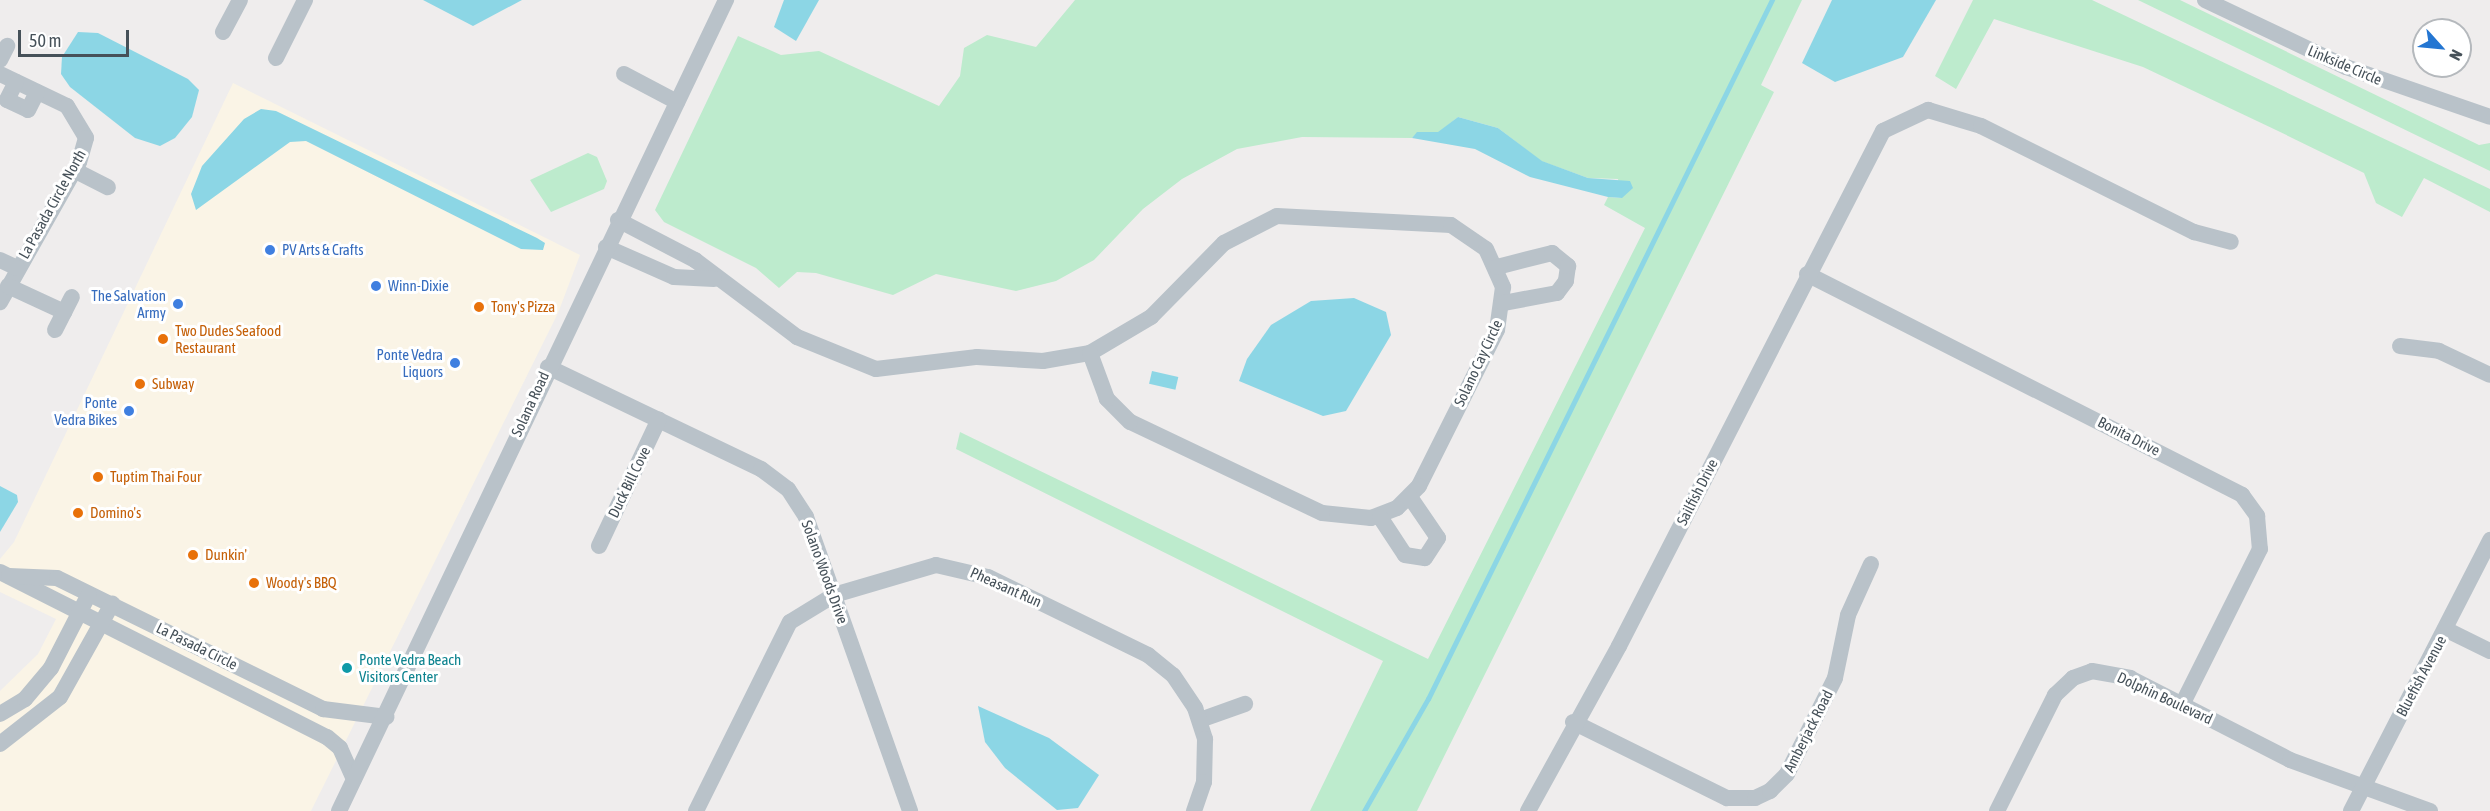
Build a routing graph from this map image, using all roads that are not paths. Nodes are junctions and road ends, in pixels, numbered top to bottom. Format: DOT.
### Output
graph roads {
  1 [pos="240,0"];
  2 [pos="304,0"];
  3 [pos="726,0"];
  4 [pos="2205,0"];
  5 [pos="223,32"];
  6 [pos="276,58"];
  7 [pos="0,74"];
  8 [pos="624,75"];
  9 [pos="676,102"];
  10 [pos="2490,117"];
  11 [pos="74,170"];
  12 [pos="108,187"];
  13 [pos="618,220"];
  14 [pos="2231,242"];
  15 [pos="606,247"];
  16 [pos="0,260"];
  17 [pos="1497,267"];
  18 [pos="17,268"];
  19 [pos="1807,274"];
  20 [pos="714,279"];
  21 [pos="8,286"];
  22 [pos="72,297"];
  23 [pos="0,302"];
  24 [pos="1503,303"];
  25 [pos="64,312"];
  26 [pos="56,330"];
  27 [pos="2400,346"];
  28 [pos="1090,353"];
  29 [pos="548,367"];
  30 [pos="2490,375"];
  31 [pos="659,419"];
  32 [pos="1410,497"];
  33 [pos="1380,517"];
  34 [pos="2490,540"];
  35 [pos="599,546"];
  36 [pos="1871,564"];
  37 [pos="4,574"];
  38 [pos="89,594"];
  39 [pos="834,595"];
  40 [pos="112,604"];
  41 [pos="78,615"];
  42 [pos="101,626"];
  43 [pos="2445,629"];
  44 [pos="2490,651"];
  45 [pos="1245,704"];
  46 [pos="2182,705"];
  47 [pos="0,714"];
  48 [pos="386,717"];
  49 [pos="1200,720"];
  50 [pos="1573,722"];
  51 [pos="0,744"];
  52 [pos="354,779"];
  53 [pos="2365,785"];
  54 [pos="339,811"];
  55 [pos="696,811"];
  56 [pos="910,811"];
  57 [pos="1194,811"];
  58 [pos="1528,811"];
  59 [pos="1996,811"];
  60 [pos="2351,811"];
  61 [pos="2430,811"];
  1 -- 5 [label="street"];
  2 -- 6 [label="street"];
  3 -- 9 [label="street, Solana Road"];
  4 -- 10 [label="street, Linkside Circle"];
  7 -- 11 [label="street, La Pasada Circle North"];
  8 -- 9 [label="street"];
  9 -- 13 [label="street, Solana Road"];
  11 -- 12 [label="street"];
  11 -- 18 [label="street, La Pasada Circle North"];
  13 -- 15 [label="street, Solana Road"];
  13 -- 20 [label="street, Solano Cay Circle"];
  14 -- 19 [label="street, Sailfish Drive"];
  15 -- 20 [label="street, Solano Cay Circle"];
  15 -- 29 [label="street, Solana Road"];
  16 -- 18 [label="street"];
  17 -- 24 [label="street, Solano Cay Circle"];
  17 -- 24 [label="street"];
  17 -- 28 [label="street, Solano Cay Circle"];
  18 -- 21 [label="street, La Pasada Circle North"];
  19 -- 46 [label="street, Bonita Drive"];
  19 -- 50 [label="street, Sailfish Drive"];
  20 -- 28 [label="street, Solano Cay Circle"];
  21 -- 23 [label="street, La Pasada Circle North"];
  21 -- 25 [label="street"];
  22 -- 25 [label="street"];
  24 -- 32 [label="street, Solano Cay Circle"];
  25 -- 26 [label="street"];
  27 -- 30 [label="street"];
  28 -- 33 [label="street"];
  29 -- 31 [label="street, Solano Woods Drive"];
  29 -- 48 [label="street, Solana Road"];
  31 -- 35 [label="street, Duck Bill Cove"];
  31 -- 39 [label="street, Solano Woods Drive"];
  32 -- 33 [label="street, Solano Cay Circle"];
  32 -- 33 [label="street"];
  34 -- 43 [label="street, Bluefish Avenue"];
  36 -- 50 [label="street, Amberjack Road"];
  37 -- 38 [label="street, La Pasada Circle"];
  37 -- 41 [label="street, La Pasada Circle"];
  38 -- 40 [label="street, La Pasada Circle"];
  38 -- 41 [label="street"];
  39 -- 49 [label="street, Pheasant Run"];
  39 -- 55 [label="street, Pheasant Run"];
  39 -- 56 [label="street, Solano Woods Drive"];
  40 -- 42 [label="street"];
  40 -- 48 [label="street, La Pasada Circle"];
  41 -- 42 [label="street, La Pasada Circle"];
  41 -- 47 [label="street"];
  42 -- 51 [label="street"];
  42 -- 52 [label="street, La Pasada Circle"];
  43 -- 44 [label="street"];
  43 -- 53 [label="street, Bluefish Avenue"];
  45 -- 49 [label="street"];
  46 -- 53 [label="street, Dolphin Boulevard"];
  46 -- 59 [label="street, Dolphin Boulevard"];
  48 -- 52 [label="street, Solana Road"];
  49 -- 57 [label="street, Pheasant Run"];
  50 -- 58 [label="street, Sailfish Drive"];
  52 -- 54 [label="street, Solana Road"];
  53 -- 60 [label="street, Bluefish Avenue"];
  53 -- 61 [label="street, Dolphin Boulevard"];
}
